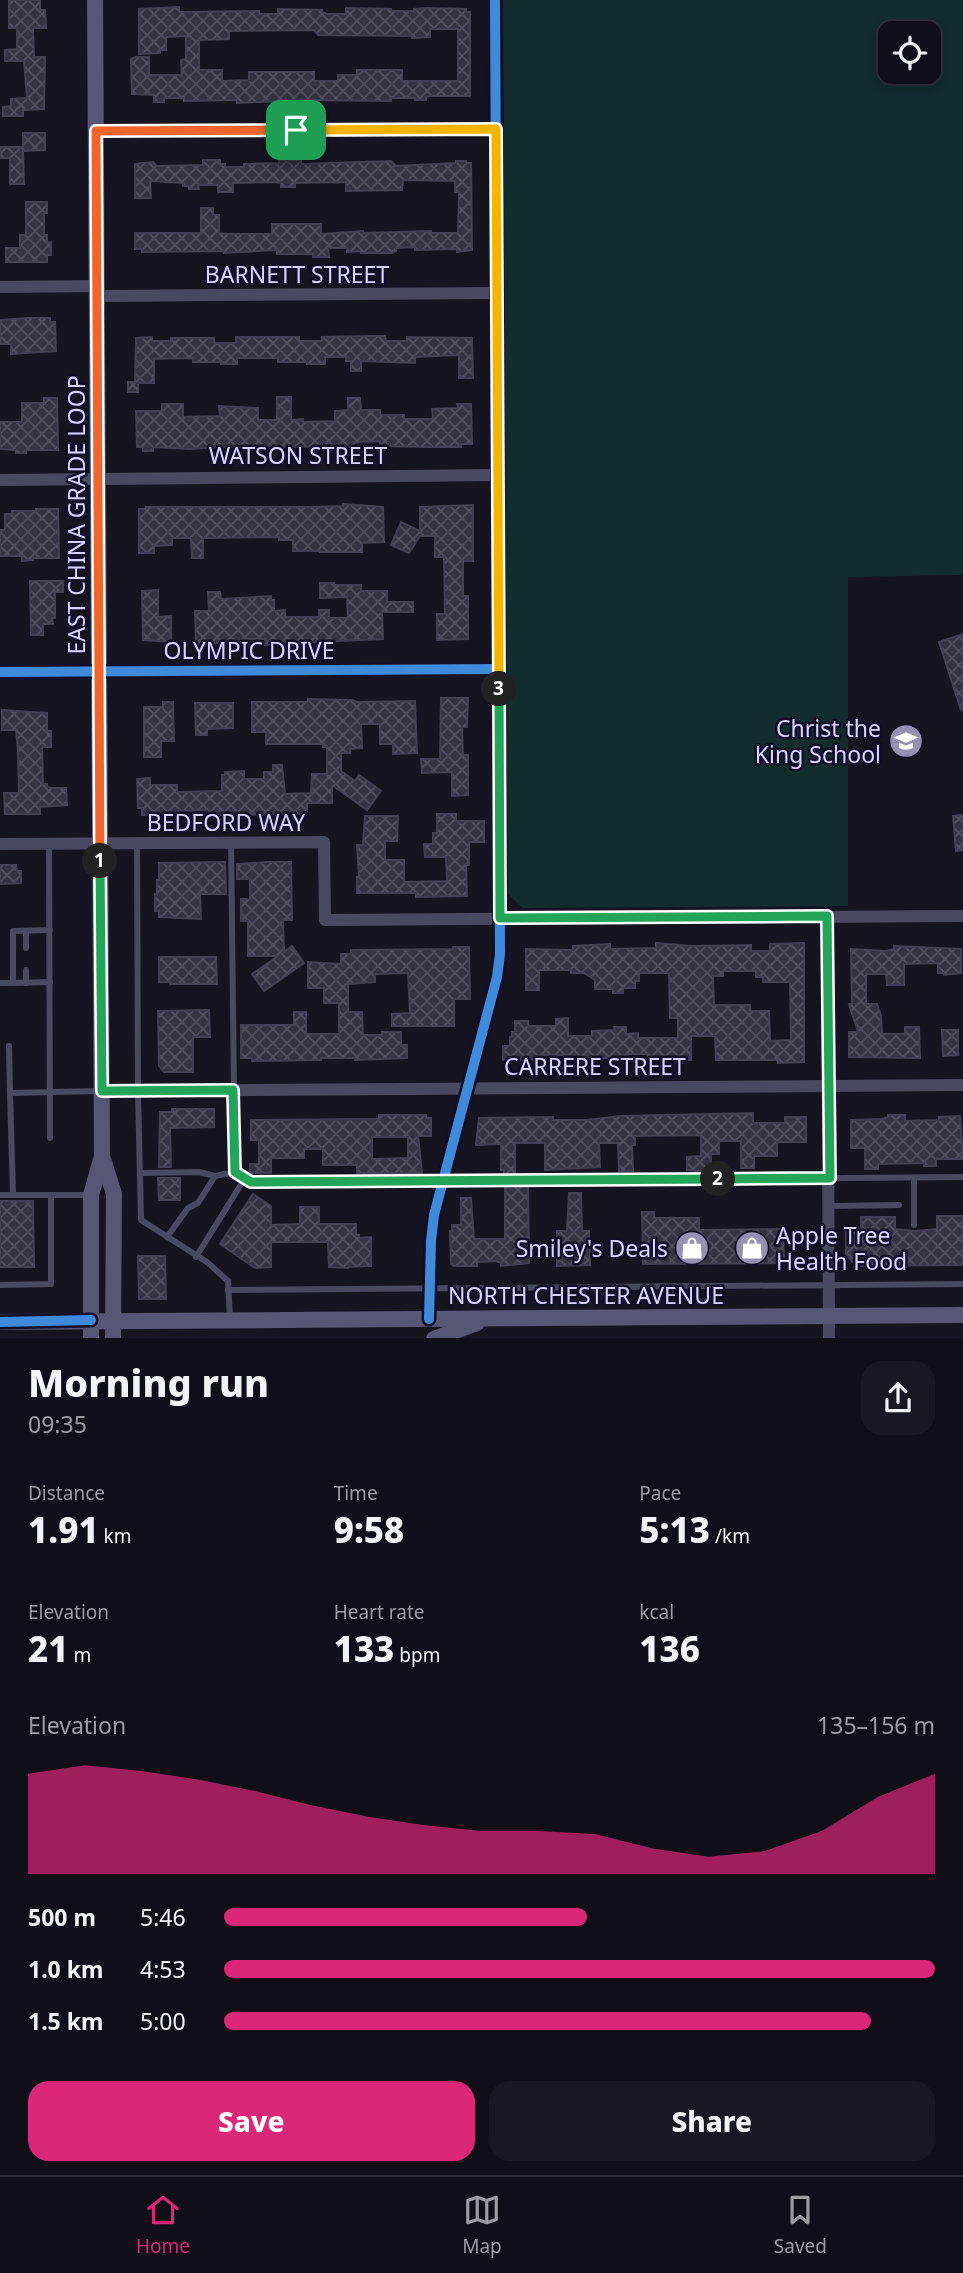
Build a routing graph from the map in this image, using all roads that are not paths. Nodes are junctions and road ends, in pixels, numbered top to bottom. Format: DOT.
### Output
graph roads {
  1 [pos="96,0"];
  2 [pos="495,0"];
  3 [pos="496,129"];
  4 [pos="96,131"];
  5 [pos="0,287"];
  6 [pos="97,291"];
  7 [pos="497,293"];
  8 [pos="498,475"];
  9 [pos="98,479"];
  10 [pos="0,480"];
  11 [pos="499,669"];
  12 [pos="99,671"];
  13 [pos="0,672"];
  14 [pos="231,842"];
  15 [pos="100,843"];
  16 [pos="138,843"];
  17 [pos="0,844"];
  18 [pos="49,844"];
  19 [pos="827,916"];
  20 [pos="963,916"];
  21 [pos="500,918"];
  22 [pos="26,930"];
  23 [pos="50,930"];
  24 [pos="26,948"];
  25 [pos="26,970"];
  26 [pos="50,982"];
  27 [pos="0,983"];
  28 [pos="13,983"];
  29 [pos="26,983"];
  30 [pos="9,1046"];
  31 [pos="963,1085"];
  32 [pos="829,1086"];
  33 [pos="468,1088"];
  34 [pos="233,1090"];
  35 [pos="102,1091"];
  36 [pos="138,1091"];
  37 [pos="10,1093"];
  38 [pos="50,1093"];
  39 [pos="50,1138"];
  40 [pos="102,1156"];
  41 [pos="140,1172"];
  42 [pos="235,1172"];
  43 [pos="215,1176"];
  44 [pos="963,1177"];
  45 [pos="244,1178"];
  46 [pos="830,1178"];
  47 [pos="914,1178"];
  48 [pos="444,1180"];
  49 [pos="0,1195"];
  50 [pos="13,1195"];
  51 [pos="51,1195"];
  52 [pos="91,1195"];
  53 [pos="899,1205"];
  54 [pos="830,1206"];
  55 [pos="914,1225"];
  56 [pos="167,1237"];
  57 [pos="196,1257"];
  58 [pos="831,1284"];
  59 [pos="963,1284"];
  60 [pos="0,1285"];
  61 [pos="431,1289"];
  62 [pos="228,1290"];
  63 [pos="963,1315"];
  64 [pos="830,1316"];
  65 [pos="489,1318"];
  66 [pos="429,1319"];
  67 [pos="230,1320"];
  68 [pos="0,1322"];
  69 [pos="91,1331"];
  70 [pos="113,1331"];
  71 [pos="436,1338"];
  72 [pos="829,1338"];
  1 -- 4 [label="main road, EAST CHINA GRADE LOOP"];
  2 -- 3 [label="street"];
  3 -- 4 [label="street"];
  3 -- 7 [label="street"];
  4 -- 6 [label="main road, EAST CHINA GRADE LOOP"];
  5 -- 6 [label="street, BARNETT STREET"];
  6 -- 7 [label="street, BARNETT STREET"];
  6 -- 9 [label="main road, EAST CHINA GRADE LOOP"];
  7 -- 8 [label="street"];
  8 -- 9 [label="street, WATSON STREET"];
  8 -- 11 [label="street"];
  9 -- 10 [label="street, WATSON STREET"];
  9 -- 12 [label="main road, EAST CHINA GRADE LOOP"];
  11 -- 12 [label="street, OLYMPIC DRIVE"];
  11 -- 21 [label="street"];
  12 -- 13 [label="street, OLYMPIC DRIVE"];
  12 -- 15 [label="main road, EAST CHINA GRADE LOOP"];
  14 -- 16 [label="street, BEDFORD WAY"];
  14 -- 21 [label="street, BEDFORD WAY"];
  14 -- 34 [label="lane"];
  15 -- 16 [label="street, BEDFORD WAY"];
  15 -- 18 [label="street, BEDFORD WAY"];
  15 -- 35 [label="main road, EAST CHINA GRADE LOOP"];
  16 -- 36 [label="lane"];
  17 -- 18 [label="street, BEDFORD WAY"];
  18 -- 23 [label="lane"];
  19 -- 20 [label="street, BEDFORD WAY"];
  19 -- 21 [label="street, BEDFORD WAY"];
  19 -- 32 [label="street"];
  21 -- 33 [label="street"];
  22 -- 23 [label="lane"];
  22 -- 24 [label="lane"];
  22 -- 28 [label="lane"];
  23 -- 26 [label="lane"];
  25 -- 29 [label="lane"];
  26 -- 29 [label="lane"];
  26 -- 38 [label="lane"];
  27 -- 28 [label="lane"];
  28 -- 29 [label="lane"];
  30 -- 37 [label="lane"];
  31 -- 32 [label="street, CARRERE STREET"];
  32 -- 33 [label="street, CARRERE STREET"];
  32 -- 46 [label="street"];
  33 -- 34 [label="street, CARRERE STREET"];
  33 -- 48 [label="street"];
  34 -- 36 [label="street, CARRERE STREET"];
  34 -- 42 [label="lane"];
  35 -- 36 [label="street, CARRERE STREET"];
  35 -- 38 [label="lane"];
  35 -- 40 [label="main road, EAST CHINA GRADE LOOP"];
  36 -- 41 [label="lane"];
  37 -- 38 [label="lane"];
  37 -- 50 [label="lane"];
  38 -- 39 [label="lane"];
  40 -- 52 [label="main road, EAST CHINA GRADE LOOP"];
  40 -- 70 [label="main road, EAST CHINA GRADE LOOP"];
  41 -- 43 [label="lane"];
  41 -- 56 [label="lane"];
  42 -- 43 [label="lane"];
  42 -- 45 [label="lane"];
  43 -- 56 [label="lane"];
  44 -- 47 [label="lane"];
  45 -- 48 [label="lane"];
  45 -- 57 [label="lane"];
  46 -- 47 [label="lane"];
  46 -- 48 [label="lane"];
  46 -- 54 [label="street"];
  47 -- 55 [label="lane"];
  48 -- 61 [label="street"];
  49 -- 50 [label="lane"];
  50 -- 51 [label="lane"];
  51 -- 52 [label="lane"];
  51 -- 60 [label="lane"];
  52 -- 69 [label="main road, EAST CHINA GRADE LOOP"];
  53 -- 54 [label="lane"];
  54 -- 58 [label="street"];
  56 -- 57 [label="lane"];
  57 -- 62 [label="lane"];
  58 -- 59 [label="lane"];
  58 -- 61 [label="lane"];
  58 -- 64 [label="street"];
  61 -- 62 [label="lane"];
  61 -- 66 [label="street"];
  62 -- 67 [label="lane"];
  63 -- 64 [label="main road, NORTH CHESTER AVENUE"];
  64 -- 65 [label="main road, NORTH CHESTER AVENUE"];
  64 -- 72 [label="street"];
  65 -- 66 [label="main road, NORTH CHESTER AVENUE"];
  65 -- 71 [label="main road"];
  66 -- 67 [label="main road, NORTH CHESTER AVENUE"];
  67 -- 70 [label="main road, NORTH CHESTER AVENUE"];
  68 -- 69 [label="main road, NORTH CHESTER AVENUE"];
  69 -- 70 [label="main road, NORTH CHESTER AVENUE"];
}
